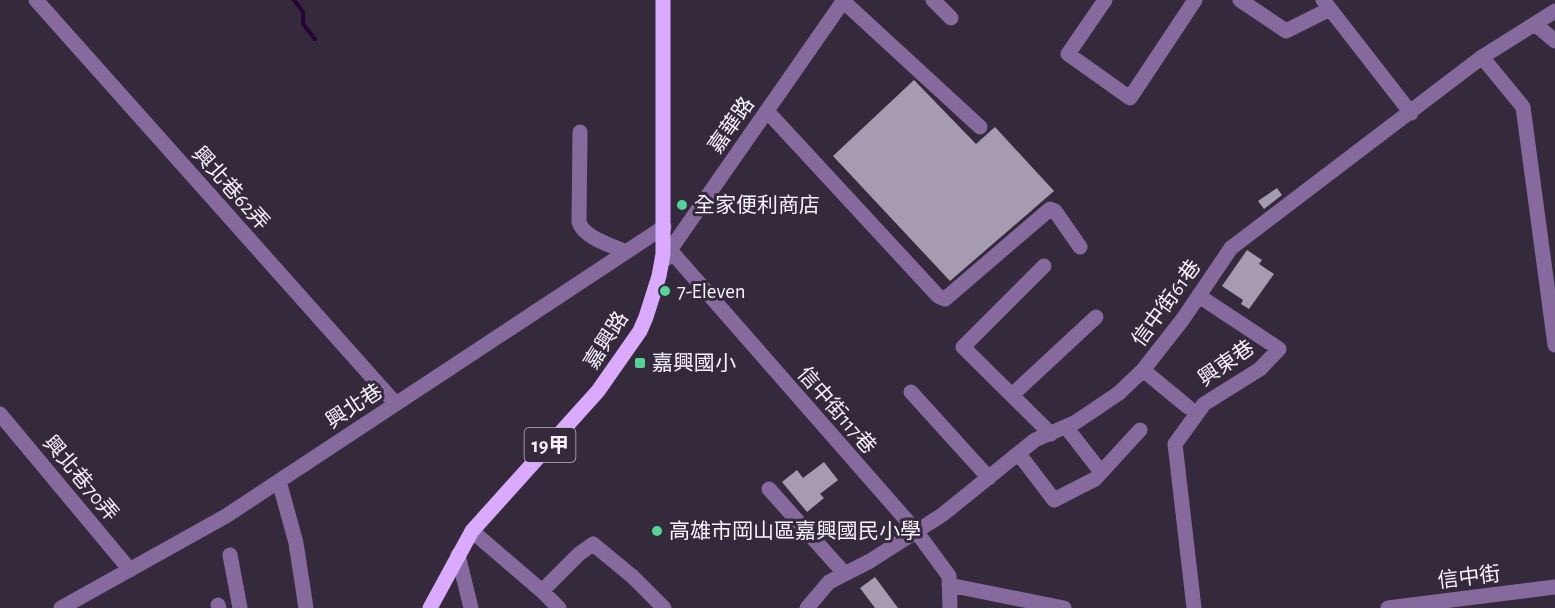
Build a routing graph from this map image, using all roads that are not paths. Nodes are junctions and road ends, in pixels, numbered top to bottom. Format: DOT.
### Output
graph roads {
  1 [pos="36,0"];
  2 [pos="663,0"];
  3 [pos="843,0"];
  4 [pos="933,0"];
  5 [pos="1105,0"];
  6 [pos="1195,0"];
  7 [pos="1240,0"];
  8 [pos="1327,4"];
  9 [pos="1555,11"];
  10 [pos="951,18"];
  11 [pos="1535,24"];
  12 [pos="1555,41"];
  13 [pos="1482,57"];
  14 [pos="766,111"];
  15 [pos="1411,112"];
  16 [pos="980,128"];
  17 [pos="580,132"];
  18 [pos="664,227"];
  19 [pos="1080,247"];
  20 [pos="670,250"];
  21 [pos="626,252"];
  22 [pos="1044,266"];
  23 [pos="659,276"];
  24 [pos="1198,296"];
  25 [pos="1096,316"];
  26 [pos="1555,345"];
  27 [pos="1143,370"];
  28 [pos="911,392"];
  29 [pos="1012,395"];
  30 [pos="396,404"];
  31 [pos="1188,407"];
  32 [pos="0,414"];
  33 [pos="1066,427"];
  34 [pos="1140,429"];
  35 [pos="1051,434"];
  36 [pos="1019,454"];
  37 [pos="1101,472"];
  38 [pos="989,478"];
  39 [pos="279,481"];
  40 [pos="769,489"];
  41 [pos="472,531"];
  42 [pos="916,531"];
  43 [pos="230,555"];
  44 [pos="458,555"];
  45 [pos="130,570"];
  46 [pos="845,574"];
  47 [pos="950,585"];
  48 [pos="1555,587"];
  49 [pos="542,591"];
  50 [pos="61,608"];
  51 [pos="240,608"];
  52 [pos="306,608"];
  53 [pos="430,608"];
  54 [pos="471,608"];
  55 [pos="559,608"];
  56 [pos="664,608"];
  57 [pos="807,608"];
  58 [pos="950,608"];
  59 [pos="1064,608"];
  60 [pos="1194,608"];
  61 [pos="1388,608"];
  1 -- 30 [label="street, 興北巷62弄"];
  2 -- 18 [label="main road, 嘉興路 / 19甲"];
  3 -- 14 [label="street, 嘉華路"];
  3 -- 16 [label="street"];
  4 -- 10 [label="street"];
  5 -- 6 [label="street"];
  7 -- 8 [label="street"];
  8 -- 15 [label="street"];
  9 -- 11 [label="street, 信中街61巷"];
  11 -- 12 [label="street"];
  11 -- 13 [label="street, 信中街61巷"];
  13 -- 15 [label="street, 信中街61巷"];
  13 -- 26 [label="street"];
  14 -- 19 [label="street"];
  14 -- 20 [label="street, 嘉華路"];
  15 -- 24 [label="street, 信中街61巷"];
  17 -- 21 [label="street"];
  18 -- 21 [label="street, 興北巷"];
  18 -- 23 [label="main road, 嘉興路 / 19甲"];
  20 -- 23 [label="street, 嘉華路"];
  20 -- 42 [label="street, 信中街117巷"];
  21 -- 30 [label="street, 興北巷"];
  22 -- 29 [label="street"];
  23 -- 41 [label="main road, 嘉興路 / 19甲"];
  24 -- 27 [label="street, 信中街61巷"];
  24 -- 60 [label="street, 興東巷"];
  25 -- 29 [label="street"];
  27 -- 31 [label="street"];
  27 -- 33 [label="street, 信中街61巷"];
  28 -- 38 [label="street"];
  29 -- 35 [label="street"];
  30 -- 39 [label="street, 興北巷"];
  32 -- 45 [label="street, 興北巷70弄"];
  33 -- 35 [label="street, 信中街61巷"];
  33 -- 37 [label="street"];
  34 -- 37 [label="street"];
  35 -- 36 [label="street, 信中街61巷"];
  36 -- 37 [label="street"];
  36 -- 38 [label="street, 信中街61巷"];
  38 -- 42 [label="street, 信中街61巷"];
  39 -- 45 [label="street, 興北巷"];
  39 -- 52 [label="street"];
  40 -- 46 [label="street"];
  41 -- 44 [label="main road, 嘉興路 / 19甲"];
  41 -- 49 [label="street"];
  42 -- 46 [label="street, 信中街61巷"];
  42 -- 47 [label="street, 信中街117巷"];
  43 -- 51 [label="street"];
  44 -- 53 [label="main road, 嘉興路 / 19甲"];
  44 -- 54 [label="street"];
  45 -- 50 [label="street, 興北巷"];
  46 -- 57 [label="street, 信中街61巷"];
  47 -- 58 [label="street, 信中街117巷"];
  47 -- 59 [label="street"];
  48 -- 61 [label="street, 信中街"];
  49 -- 55 [label="street"];
  49 -- 56 [label="street"];
}
